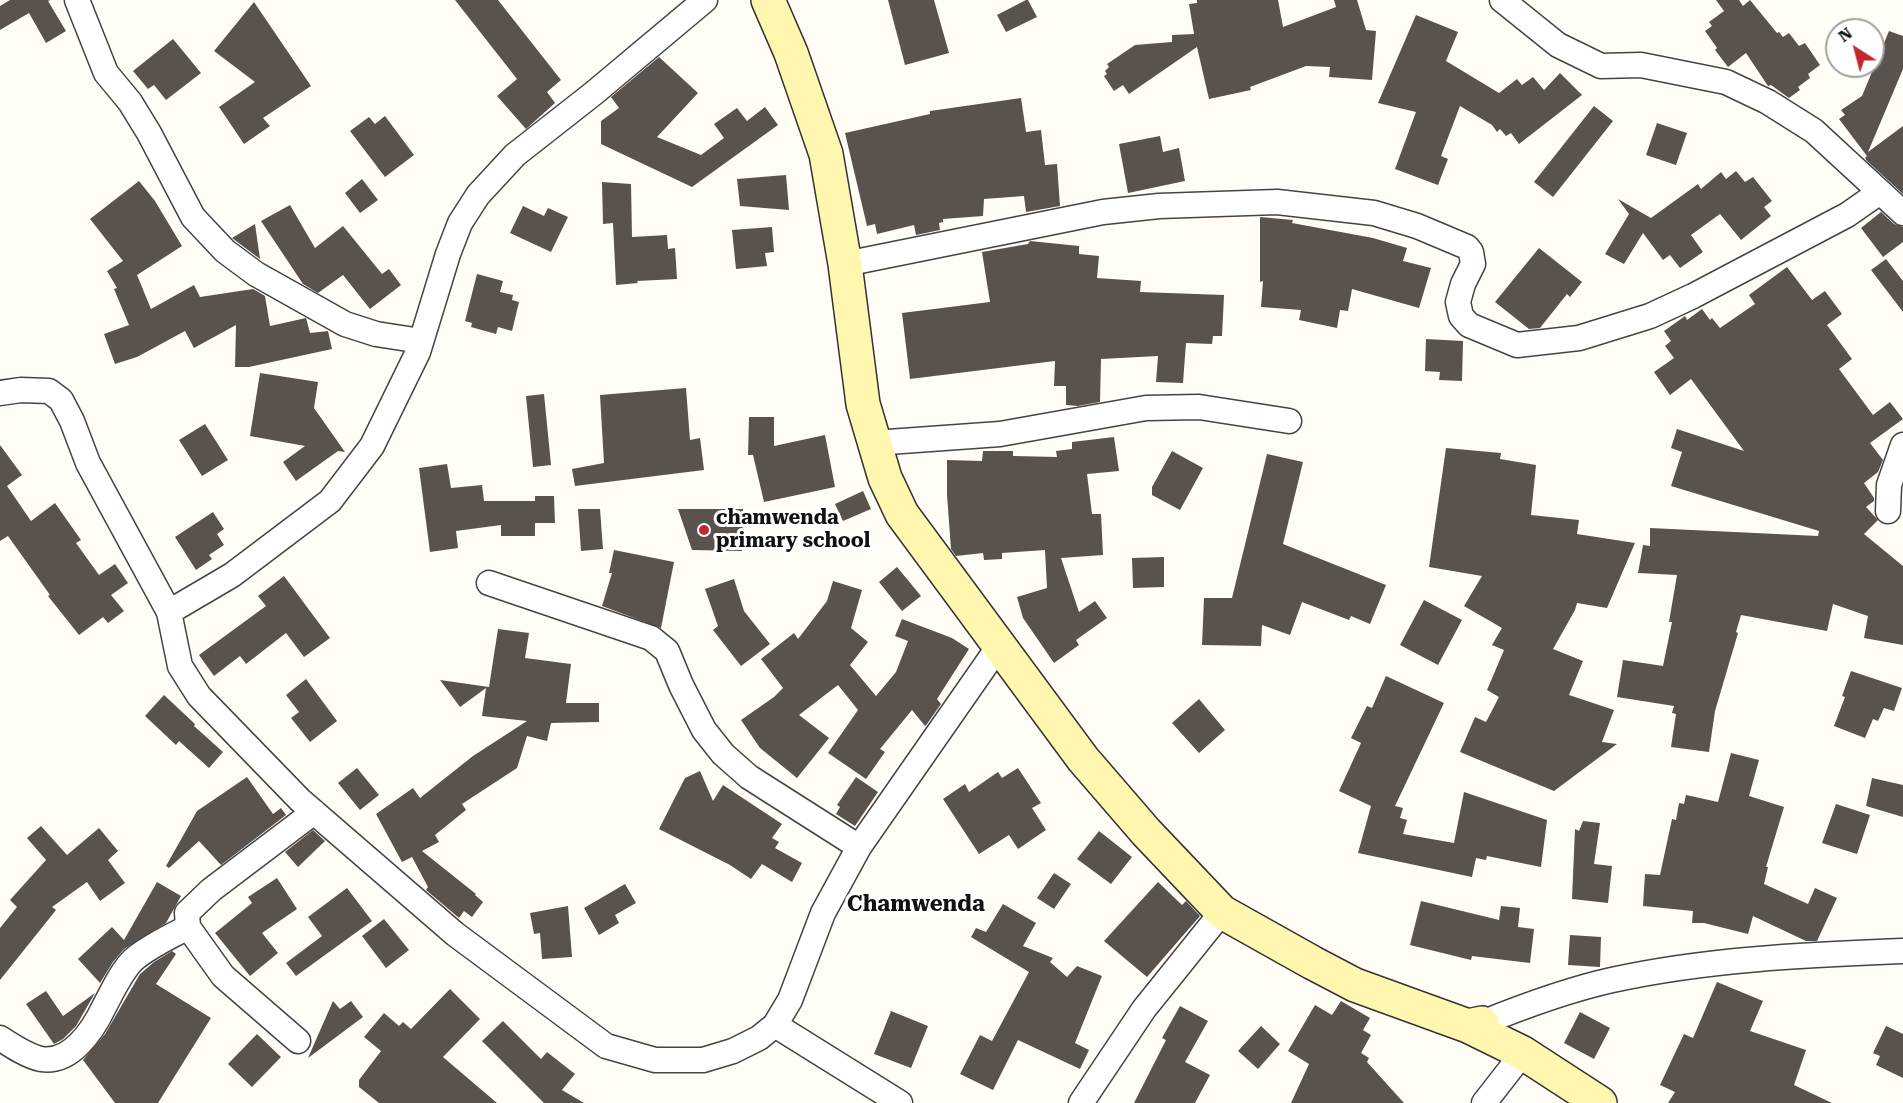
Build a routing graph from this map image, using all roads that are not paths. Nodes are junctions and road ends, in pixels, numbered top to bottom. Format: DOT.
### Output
graph roads {
  1 [pos="77,0"];
  2 [pos="705,0"];
  3 [pos="768,0"];
  4 [pos="1502,0"];
  5 [pos="1880,192"];
  6 [pos="1903,213"];
  7 [pos="845,264"];
  8 [pos="421,341"];
  9 [pos="0,393"];
  10 [pos="1289,421"];
  11 [pos="874,443"];
  12 [pos="1903,445"];
  13 [pos="1888,511"];
  14 [pos="489,583"];
  15 [pos="169,612"];
  16 [pos="999,646"];
  17 [pos="314,812"];
  18 [pos="859,847"];
  19 [pos="1222,912"];
  20 [pos="188,927"];
  21 [pos="1903,951"];
  22 [pos="1475,1024"];
  23 [pos="775,1025"];
  24 [pos="0,1038"];
  25 [pos="298,1041"];
  26 [pos="1523,1053"];
  27 [pos="900,1103"];
  28 [pos="1081,1103"];
  29 [pos="1485,1103"];
  30 [pos="1600,1103"];
  1 -- 8 [label="street"];
  2 -- 8 [label="street"];
  3 -- 7 [label="street"];
  4 -- 5 [label="street"];
  5 -- 6 [label="street"];
  5 -- 7 [label="street"];
  7 -- 11 [label="street"];
  8 -- 15 [label="street"];
  9 -- 15 [label="street"];
  10 -- 11 [label="street"];
  11 -- 16 [label="street"];
  12 -- 13 [label="street"];
  14 -- 18 [label="street"];
  15 -- 17 [label="street"];
  16 -- 18 [label="street"];
  16 -- 19 [label="street"];
  17 -- 20 [label="street"];
  17 -- 23 [label="street"];
  18 -- 23 [label="street"];
  19 -- 22 [label="street"];
  19 -- 28 [label="street"];
  20 -- 24 [label="street"];
  20 -- 25 [label="street"];
  21 -- 22 [label="street"];
  22 -- 26 [label="street"];
  23 -- 27 [label="street"];
  26 -- 29 [label="street"];
  26 -- 30 [label="street"];
}
